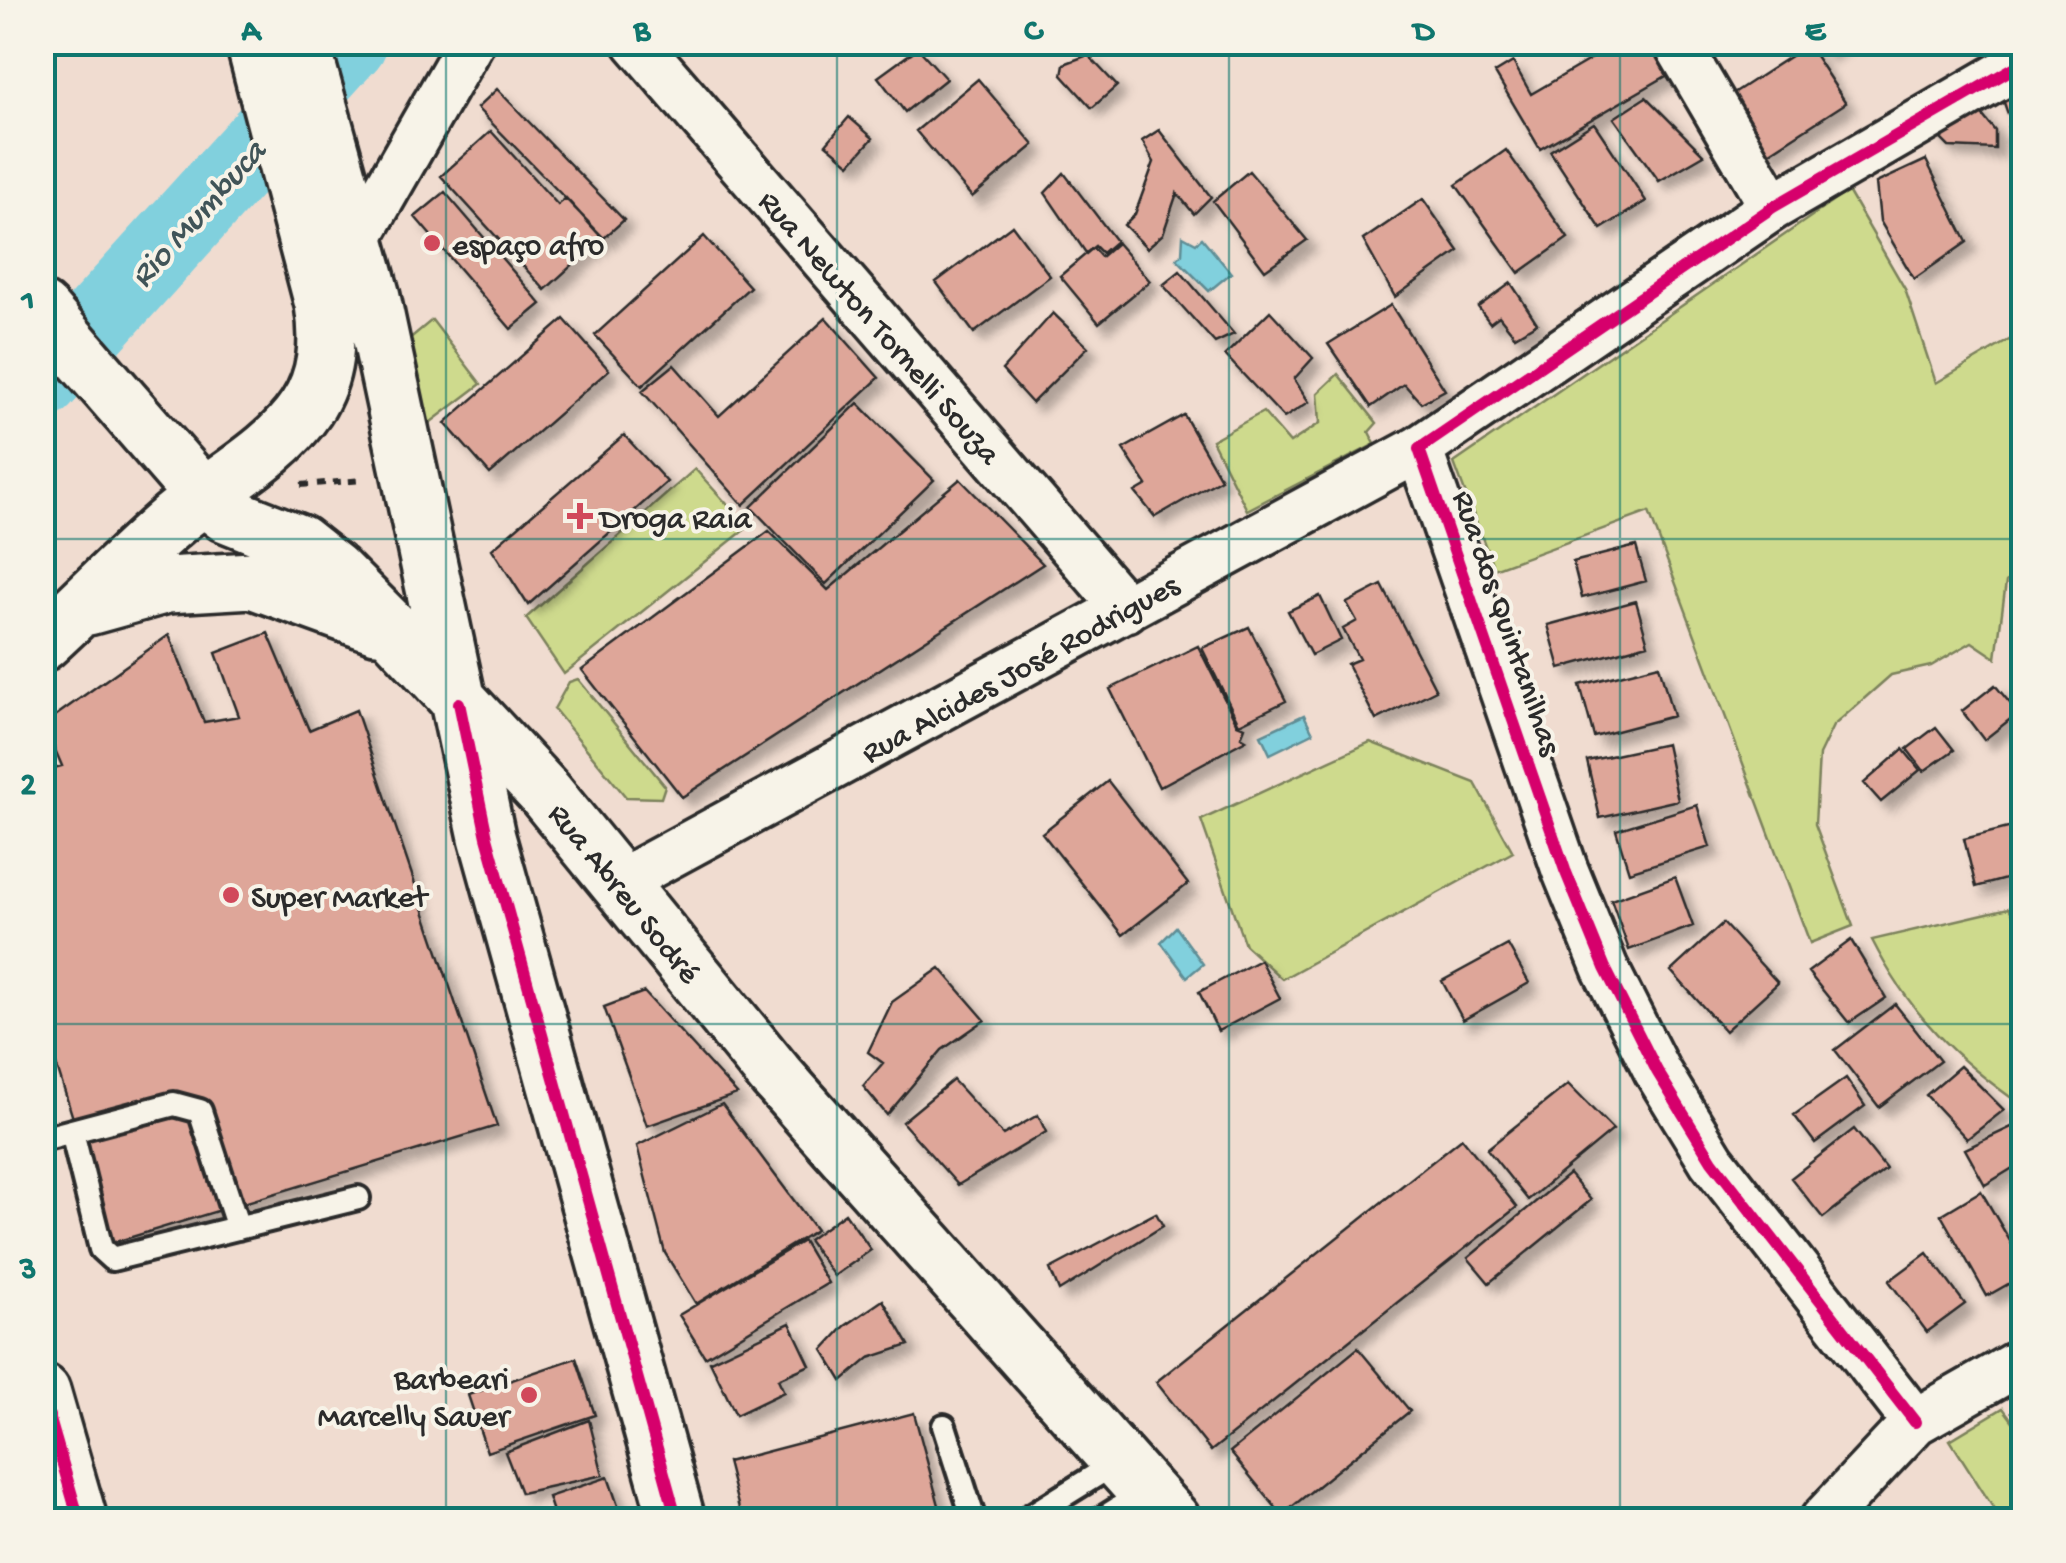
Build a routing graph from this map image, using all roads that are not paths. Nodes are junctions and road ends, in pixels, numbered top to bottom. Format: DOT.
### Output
graph roads {
  1 [pos="254,42"];
  2 [pos="301,42"];
  3 [pos="470,42"];
  4 [pos="636,42"];
  5 [pos="1676,42"];
  6 [pos="2024,62"];
  7 [pos="1773,208"];
  8 [pos="332,235"];
  9 [pos="42,311"];
  10 [pos="1419,449"];
  11 [pos="203,496"];
  12 [pos="1126,610"];
  13 [pos="60,627"];
  14 [pos="397,634"];
  15 [pos="459,702"];
  16 [pos="618,882"];
  17 [pos="72,1132"];
  18 [pos="42,1140"];
  19 [pos="358,1198"];
  20 [pos="238,1228"];
  21 [pos="2024,1360"];
  22 [pos="42,1392"];
  23 [pos="1916,1422"];
  24 [pos="944,1426"];
  25 [pos="1146,1491"];
  26 [pos="1030,1518"];
  27 [pos="79,1520"];
  28 [pos="677,1520"];
  29 [pos="974,1520"];
  30 [pos="1100,1520"];
  31 [pos="1823,1520"];
  1 -- 8 [label="main road"];
  2 -- 8 [label="main road"];
  3 -- 8 [label="street"];
  4 -- 12 [label="street, Rua Newton Tornelli Souza"];
  5 -- 7 [label="street"];
  6 -- 7 [label="street"];
  7 -- 10 [label="street"];
  8 -- 11 [label="main road"];
  8 -- 15 [label="main road"];
  9 -- 11 [label="main road, Rua Abreu Sodré"];
  10 -- 12 [label="street, Rua Alcides José Rodrigues"];
  10 -- 23 [label="street, Rua dos Quintanilhas"];
  11 -- 13 [label="main road"];
  11 -- 14 [label="main road, Rua Abreu Sodré"];
  12 -- 16 [label="street, Rua Alcides José Rodrigues"];
  13 -- 14 [label="main road"];
  14 -- 15 [label="main road, Rua Abreu Sodré"];
  15 -- 16 [label="main road, Rua Abreu Sodré"];
  15 -- 28 [label="main road"];
  16 -- 25 [label="main road, Rua Abreu Sodré"];
  17 -- 18 [label="lane"];
  17 -- 20 [label="lane"];
  17 -- 20 [label="lane"];
  19 -- 20 [label="lane"];
  21 -- 23 [label="street"];
  22 -- 27 [label="main road"];
  23 -- 31 [label="street"];
  24 -- 29 [label="lane"];
  25 -- 26 [label="lane"];
  25 -- 30 [label="lane"];
}
